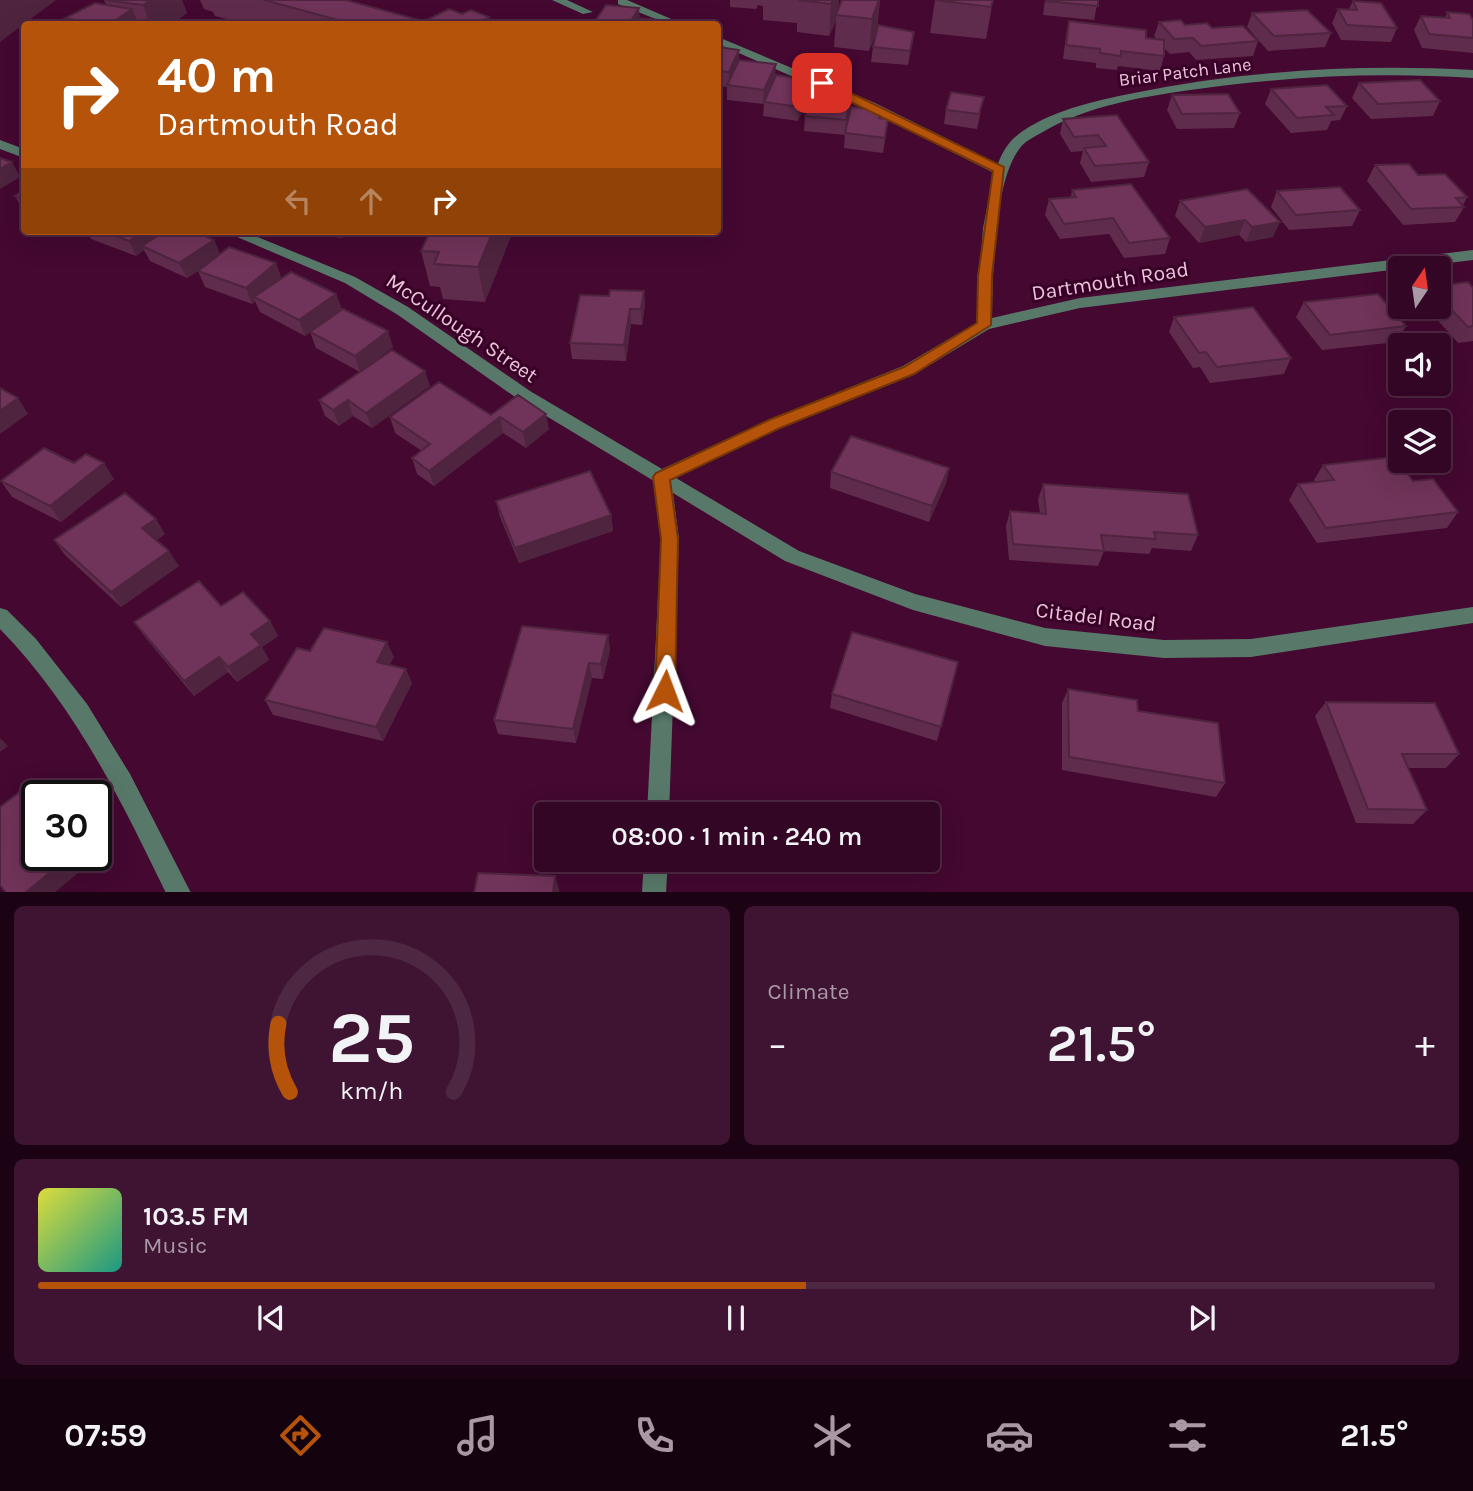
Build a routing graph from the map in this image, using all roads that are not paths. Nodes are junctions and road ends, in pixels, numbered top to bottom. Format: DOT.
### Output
graph roads {
  1 [pos="557,0"];
  2 [pos="622,2"];
  3 [pos="587,12"];
  4 [pos="670,21"];
  5 [pos="721,41"];
  6 [pos="1473,74"];
  7 [pos="0,144"];
  8 [pos="21,152"];
  9 [pos="999,170"];
  10 [pos="241,235"];
  11 [pos="1473,255"];
  12 [pos="984,325"];
  13 [pos="662,477"];
  14 [pos="1473,615"];
  15 [pos="0,616"];
  16 [pos="659,802"];
  17 [pos="655,872"];
  18 [pos="179,892"];
  19 [pos="654,892"];
  1 -- 3 [label="street"];
  2 -- 4 [label="street"];
  5 -- 9 [label="street"];
  6 -- 9 [label="street, Briar Patch Lane"];
  7 -- 8 [label="street"];
  9 -- 12 [label="street, Briar Patch Lane"];
  10 -- 13 [label="street, McCullough Street"];
  11 -- 12 [label="street, Dartmouth Road"];
  12 -- 13 [label="street, Dartmouth Road"];
  13 -- 14 [label="street, Citadel Road"];
  13 -- 16 [label="street"];
  15 -- 18 [label="street"];
  17 -- 19 [label="street"];
}
